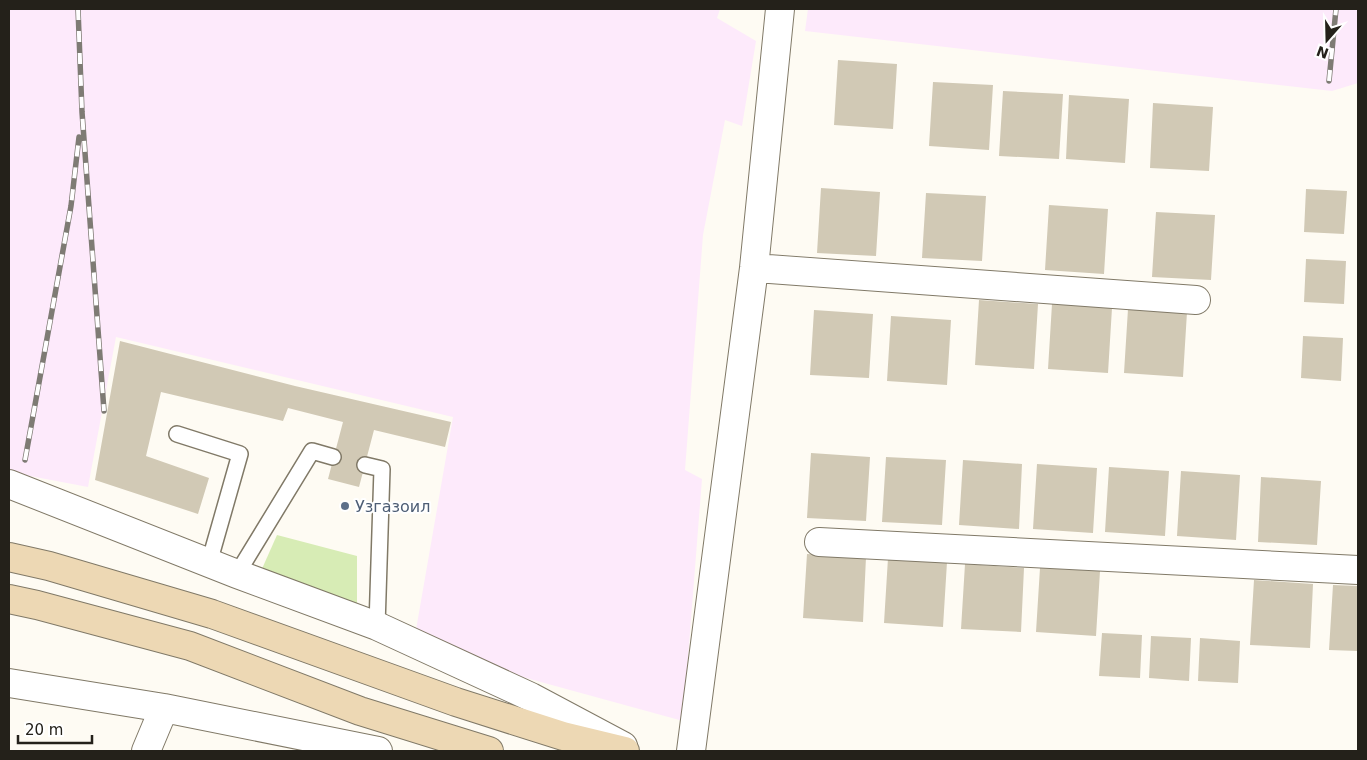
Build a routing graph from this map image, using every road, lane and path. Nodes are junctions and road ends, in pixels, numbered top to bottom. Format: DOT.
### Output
graph roads {
  1 [pos="780,9"];
  2 [pos="754,268"];
  3 [pos="1196,300"];
  4 [pos="177,434"];
  5 [pos="333,457"];
  6 [pos="365,465"];
  7 [pos="9,484"];
  8 [pos="819,542"];
  9 [pos="9,557"];
  10 [pos="209,562"];
  11 [pos="1358,570"];
  12 [pos="237,574"];
  13 [pos="9,599"];
  14 [pos="377,626"];
  15 [pos="9,684"];
  16 [pos="164,708"];
  17 [pos="146,751"];
  18 [pos="378,751"];
  19 [pos="489,751"];
  20 [pos="625,751"];
  21 [pos="633,751"];
  22 [pos="691,751"];
  1 -- 2 [label="street"];
  2 -- 3 [label="street"];
  2 -- 22 [label="street"];
  4 -- 10 [label="lane"];
  5 -- 12 [label="lane"];
  6 -- 14 [label="lane"];
  7 -- 10 [label="street"];
  8 -- 11 [label="street"];
  9 -- 20 [label="main road"];
  10 -- 12 [label="street"];
  12 -- 14 [label="street"];
  13 -- 19 [label="main road"];
  14 -- 21 [label="street"];
  15 -- 16 [label="street"];
  16 -- 17 [label="street"];
  16 -- 18 [label="street"];
}
